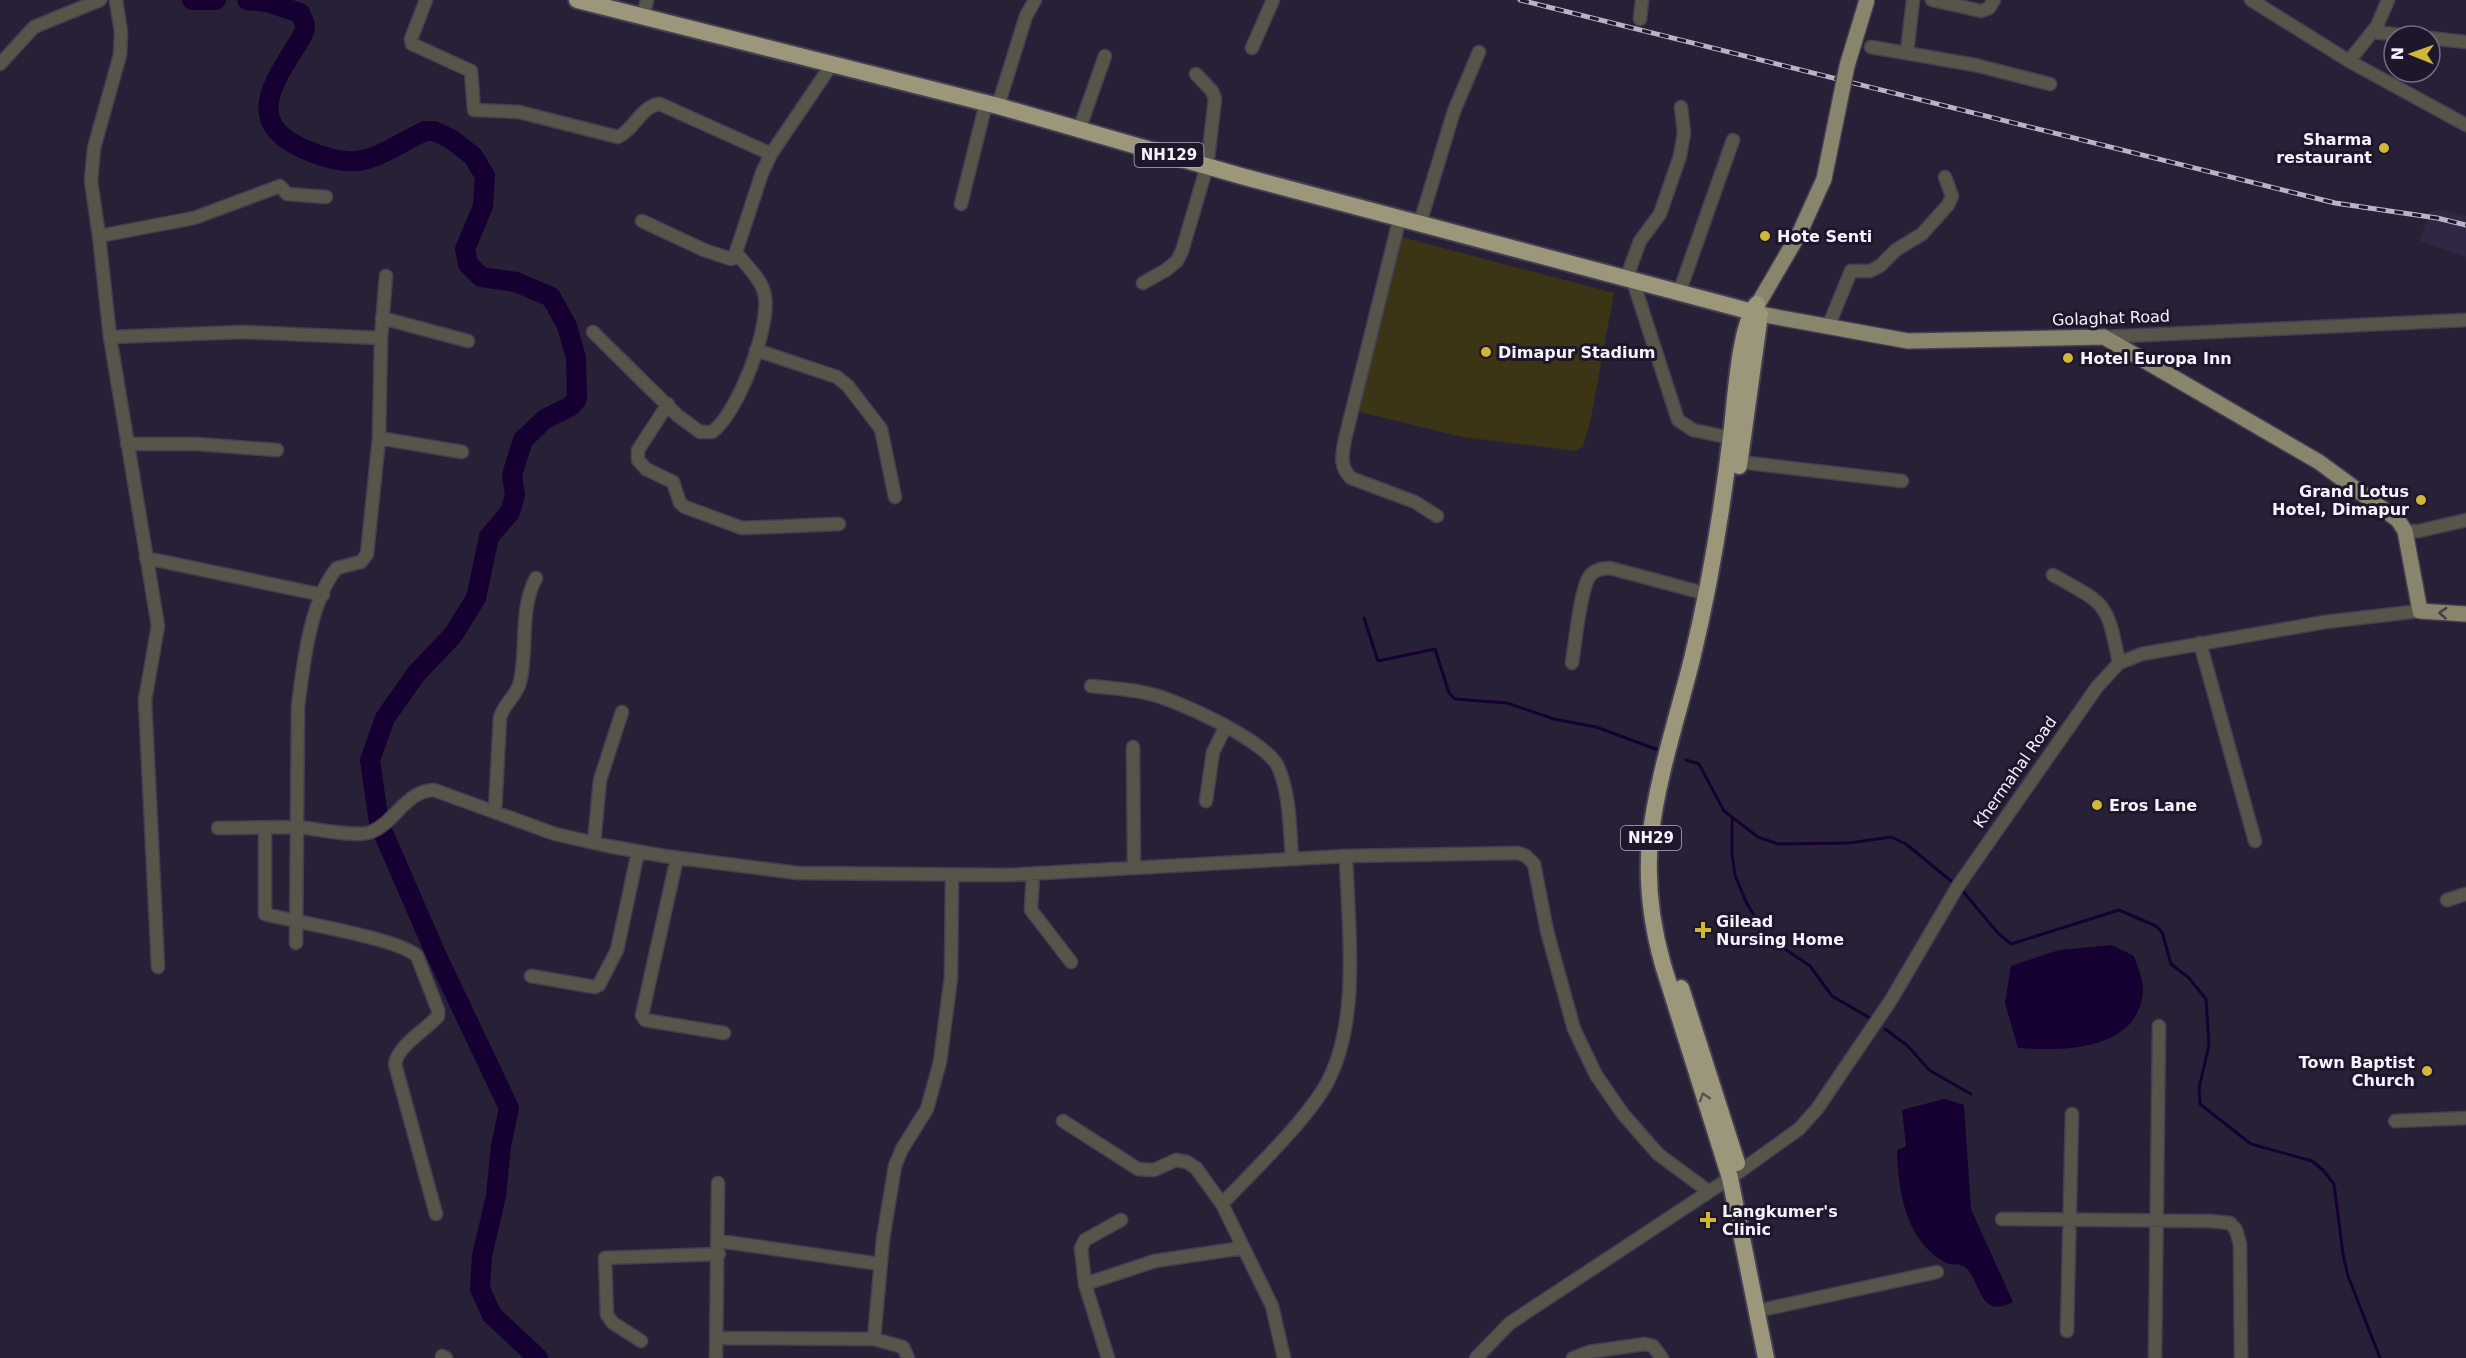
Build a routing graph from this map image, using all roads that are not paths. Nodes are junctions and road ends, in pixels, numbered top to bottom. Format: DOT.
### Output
graph roads {
  1 [pos="100,0"];
  2 [pos="116,0"];
  3 [pos="426,0"];
  4 [pos="577,0"];
  5 [pos="1035,0"];
  6 [pos="1274,0"];
  7 [pos="1642,0"];
  8 [pos="1867,0"];
  9 [pos="1913,0"];
  10 [pos="1932,0"];
  11 [pos="1994,0"];
  12 [pos="2251,0"];
  13 [pos="2388,0"];
  14 [pos="645,8"];
  15 [pos="1640,19"];
  16 [pos="2373,32"];
  17 [pos="2382,33"];
  18 [pos="2442,39"];
  19 [pos="2466,42"];
  20 [pos="1871,46"];
  21 [pos="1252,48"];
  22 [pos="1479,52"];
  23 [pos="1907,52"];
  24 [pos="1105,56"];
  25 [pos="2349,61"];
  26 [pos="0,64"];
  27 [pos="832,64"];
  28 [pos="1196,75"];
  29 [pos="2050,84"];
  30 [pos="992,105"];
  31 [pos="1681,107"];
  32 [pos="2466,125"];
  33 [pos="1079,130"];
  34 [pos="1732,140"];
  35 [pos="771,154"];
  36 [pos="1207,166"];
  37 [pos="1945,177"];
  38 [pos="326,197"];
  39 [pos="961,204"];
  40 [pos="1400,218"];
  41 [pos="642,221"];
  42 [pos="1420,223"];
  43 [pos="99,236"];
  44 [pos="737,254"];
  45 [pos="386,276"];
  46 [pos="1629,280"];
  47 [pos="1143,283"];
  48 [pos="1679,293"];
  49 [pos="1756,310"];
  50 [pos="382,318"];
  51 [pos="2466,320"];
  52 [pos="1828,327"];
  53 [pos="593,332"];
  54 [pos="110,337"];
  55 [pos="2104,337"];
  56 [pos="381,338"];
  57 [pos="468,341"];
  58 [pos="756,350"];
  59 [pos="668,404"];
  60 [pos="379,438"];
  61 [pos="1731,438"];
  62 [pos="127,444"];
  63 [pos="277,450"];
  64 [pos="462,452"];
  65 [pos="1740,462"];
  66 [pos="1902,481"];
  67 [pos="895,497"];
  68 [pos="1437,516"];
  69 [pos="2466,520"];
  70 [pos="839,524"];
  71 [pos="2405,531"];
  72 [pos="146,558"];
  73 [pos="2053,575"];
  74 [pos="536,578"];
  75 [pos="1707,594"];
  76 [pos="323,595"];
  77 [pos="2420,611"];
  78 [pos="2466,614"];
  79 [pos="2200,643"];
  80 [pos="1572,663"];
  81 [pos="2119,663"];
  82 [pos="1091,686"];
  83 [pos="622,712"];
  84 [pos="1225,728"];
  85 [pos="1133,747"];
  86 [pos="1206,801"];
  87 [pos="495,811"];
  88 [pos="298,827"];
  89 [pos="218,828"];
  90 [pos="265,828"];
  91 [pos="2255,841"];
  92 [pos="594,843"];
  93 [pos="638,852"];
  94 [pos="1346,856"];
  95 [pos="677,858"];
  96 [pos="1292,860"];
  97 [pos="1134,867"];
  98 [pos="1033,874"];
  99 [pos="952,876"];
  100 [pos="2466,894"];
  101 [pos="2447,900"];
  102 [pos="296,920"];
  103 [pos="296,943"];
  104 [pos="1071,962"];
  105 [pos="158,967"];
  106 [pos="531,976"];
  107 [pos="2159,1026"];
  108 [pos="724,1033"];
  109 [pos="2072,1114"];
  110 [pos="2466,1118"];
  111 [pos="1063,1121"];
  112 [pos="2395,1121"];
  113 [pos="1735,1175"];
  114 [pos="718,1184"];
  115 [pos="1708,1191"];
  116 [pos="1222,1204"];
  117 [pos="436,1214"];
  118 [pos="2002,1219"];
  119 [pos="2071,1219"];
  120 [pos="1121,1220"];
  121 [pos="2155,1220"];
  122 [pos="719,1248"];
  123 [pos="1242,1248"];
  124 [pos="880,1264"];
  125 [pos="1937,1272"];
  126 [pos="1085,1284"];
  127 [pos="1766,1309"];
  128 [pos="2067,1331"];
  129 [pos="718,1338"];
  130 [pos="874,1339"];
  131 [pos="641,1341"];
  132 [pos="716,1358"];
  133 [pos="908,1358"];
  134 [pos="1108,1358"];
  135 [pos="1284,1358"];
  136 [pos="1476,1358"];
  137 [pos="1573,1358"];
  138 [pos="1662,1358"];
  139 [pos="1766,1358"];
  140 [pos="1776,1358"];
  141 [pos="2155,1358"];
  142 [pos="2241,1358"];
  1 -- 26 [label="street"];
  2 -- 43 [label="street"];
  3 -- 35 [label="street"];
  4 -- 14 [label="highway, NH129"];
  5 -- 30 [label="street"];
  6 -- 21 [label="street"];
  7 -- 15 [label="street"];
  8 -- 49 [label="main road, bridge"];
  9 -- 23 [label="street"];
  10 -- 11 [label="street"];
  12 -- 25 [label="street"];
  13 -- 16 [label="street"];
  14 -- 27 [label="highway, NH129"];
  16 -- 17 [label="street"];
  16 -- 25 [label="street"];
  18 -- 19 [label="street"];
  20 -- 23 [label="street"];
  22 -- 42 [label="street"];
  23 -- 29 [label="street"];
  24 -- 33 [label="street"];
  25 -- 32 [label="street"];
  27 -- 30 [label="highway, NH129"];
  27 -- 35 [label="street"];
  28 -- 36 [label="street"];
  30 -- 33 [label="highway, NH129"];
  30 -- 39 [label="street"];
  31 -- 46 [label="street"];
  33 -- 36 [label="highway, NH129"];
  34 -- 48 [label="street"];
  35 -- 44 [label="street"];
  36 -- 40 [label="highway, NH129"];
  36 -- 47 [label="street"];
  37 -- 52 [label="street"];
  38 -- 43 [label="street"];
  40 -- 42 [label="highway, NH129"];
  40 -- 68 [label="street"];
  41 -- 44 [label="street"];
  42 -- 46 [label="highway, NH129"];
  43 -- 54 [label="street"];
  44 -- 58 [label="street"];
  45 -- 50 [label="street"];
  46 -- 48 [label="highway, NH129"];
  46 -- 61 [label="street"];
  48 -- 49 [label="highway, NH129"];
  49 -- 52 [label="main road, Golaghat Road"];
  49 -- 61 [label="highway, NH29"];
  49 -- 65 [label="highway, NH29"];
  50 -- 56 [label="street"];
  50 -- 57 [label="street"];
  51 -- 55 [label="street, Golaghat Road"];
  52 -- 55 [label="main road, Golaghat Road"];
  53 -- 59 [label="street"];
  54 -- 56 [label="street"];
  54 -- 62 [label="street"];
  55 -- 71 [label="main road"];
  56 -- 60 [label="street"];
  58 -- 59 [label="street"];
  58 -- 67 [label="street"];
  59 -- 70 [label="street"];
  60 -- 64 [label="street"];
  60 -- 76 [label="street"];
  61 -- 75 [label="highway, NH29"];
  62 -- 63 [label="street"];
  62 -- 72 [label="street"];
  65 -- 66 [label="street"];
  65 -- 113 [label="highway, NH29"];
  69 -- 71 [label="street"];
  71 -- 77 [label="main road"];
  72 -- 76 [label="street"];
  72 -- 105 [label="street"];
  73 -- 81 [label="street"];
  74 -- 87 [label="street"];
  75 -- 80 [label="street"];
  113 -- 75 [label="highway, NH29, one-way"];
  76 -- 88 [label="street"];
  78 -- 77 [label="main road, Khermahal Road, one-way"];
  77 -- 79 [label="street, Khermahal Road"];
  79 -- 81 [label="street, Khermahal Road"];
  79 -- 91 [label="street"];
  81 -- 113 [label="street, Khermahal Road"];
  82 -- 84 [label="street"];
  83 -- 92 [label="street"];
  84 -- 86 [label="street"];
  84 -- 96 [label="street"];
  85 -- 97 [label="street"];
  87 -- 88 [label="street"];
  87 -- 92 [label="street"];
  88 -- 90 [label="street"];
  88 -- 102 [label="street"];
  89 -- 90 [label="street"];
  90 -- 102 [label="street"];
  92 -- 93 [label="street"];
  93 -- 95 [label="street"];
  93 -- 106 [label="street"];
  94 -- 96 [label="street"];
  94 -- 115 [label="street"];
  94 -- 116 [label="street"];
  95 -- 99 [label="street"];
  95 -- 108 [label="street"];
  96 -- 97 [label="street"];
  97 -- 98 [label="street"];
  98 -- 99 [label="street"];
  98 -- 104 [label="street"];
  99 -- 124 [label="street"];
  100 -- 101 [label="street"];
  102 -- 103 [label="street"];
  102 -- 117 [label="street"];
  107 -- 121 [label="street"];
  109 -- 119 [label="street"];
  110 -- 112 [label="street"];
  111 -- 116 [label="street"];
  113 -- 115 [label="street, Khermahal Road"];
  113 -- 127 [label="highway, NH29"];
  113 -- 139 [label="highway, NH29"];
  114 -- 122 [label="street"];
  115 -- 136 [label="street, Khermahal Road"];
  116 -- 123 [label="street"];
  118 -- 119 [label="street"];
  119 -- 121 [label="street"];
  119 -- 128 [label="street"];
  120 -- 126 [label="street"];
  121 -- 141 [label="street"];
  121 -- 142 [label="street"];
  122 -- 124 [label="street"];
  122 -- 129 [label="street"];
  122 -- 131 [label="street"];
  123 -- 126 [label="street"];
  123 -- 135 [label="street"];
  124 -- 130 [label="street"];
  125 -- 127 [label="street"];
  126 -- 134 [label="street"];
  127 -- 140 [label="highway, NH29"];
  129 -- 130 [label="street"];
  129 -- 132 [label="street"];
  130 -- 133 [label="street"];
  137 -- 138 [label="street"];
}
